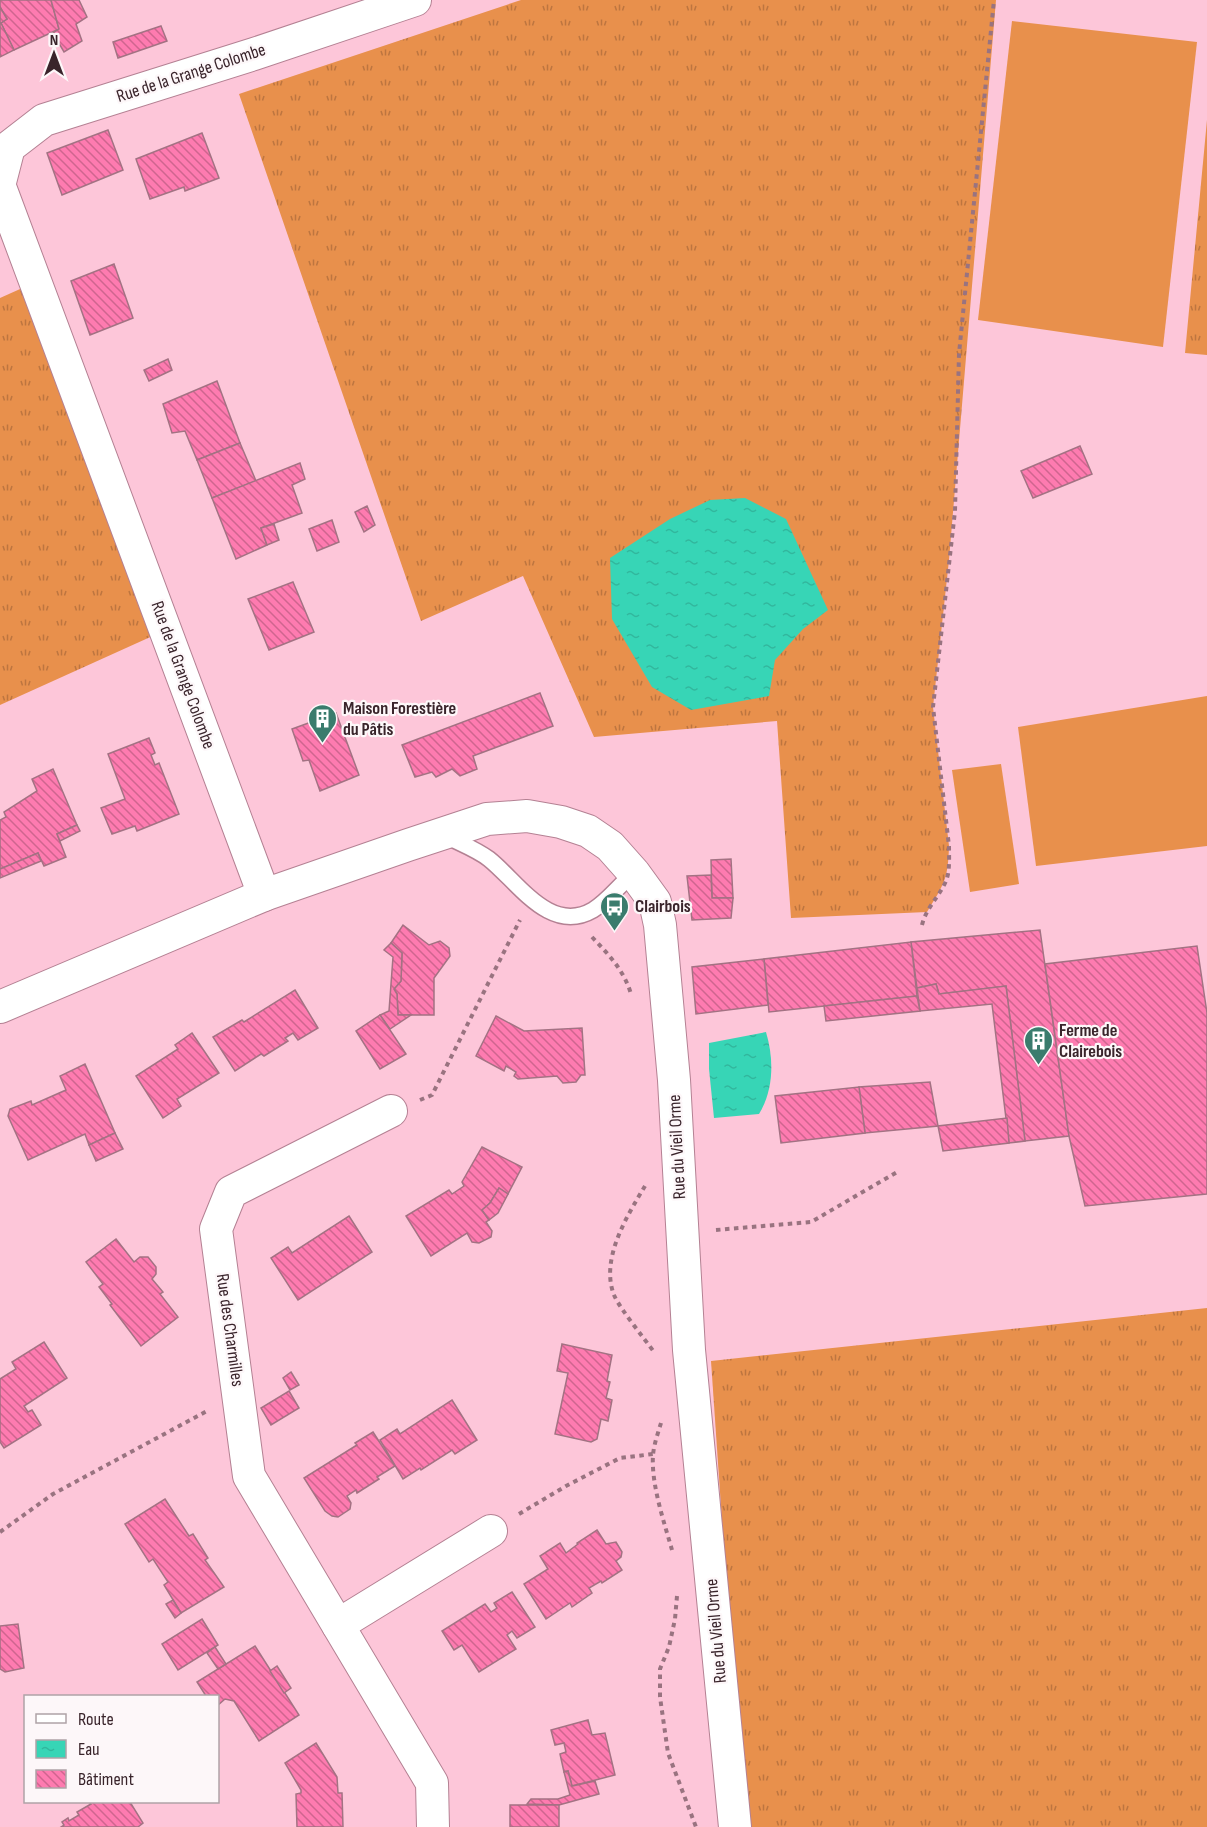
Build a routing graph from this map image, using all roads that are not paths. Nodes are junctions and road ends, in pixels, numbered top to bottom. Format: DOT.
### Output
graph roads {
  1 [pos="415,0"];
  2 [pos="0,185"];
  3 [pos="442,834"];
  4 [pos="634,873"];
  5 [pos="264,895"];
  6 [pos="0,1007"];
  7 [pos="391,1111"];
  8 [pos="491,1531"];
  9 [pos="338,1625"];
  10 [pos="433,1827"];
  11 [pos="735,1827"];
  1 -- 2 [label="street, Rue de la Grange Colombe"];
  2 -- 5 [label="street, Rue de la Grange Colombe"];
  3 -- 4 [label="street, Rue du Vieil Orme"];
  3 -- 4 [label="lane"];
  3 -- 5 [label="street, Rue du Vieil Orme"];
  4 -- 11 [label="street, Rue du Vieil Orme"];
  5 -- 6 [label="street"];
  7 -- 9 [label="street, Rue des Charmilles"];
  8 -- 9 [label="street"];
  9 -- 10 [label="street, Rue des Charmilles"];
}
